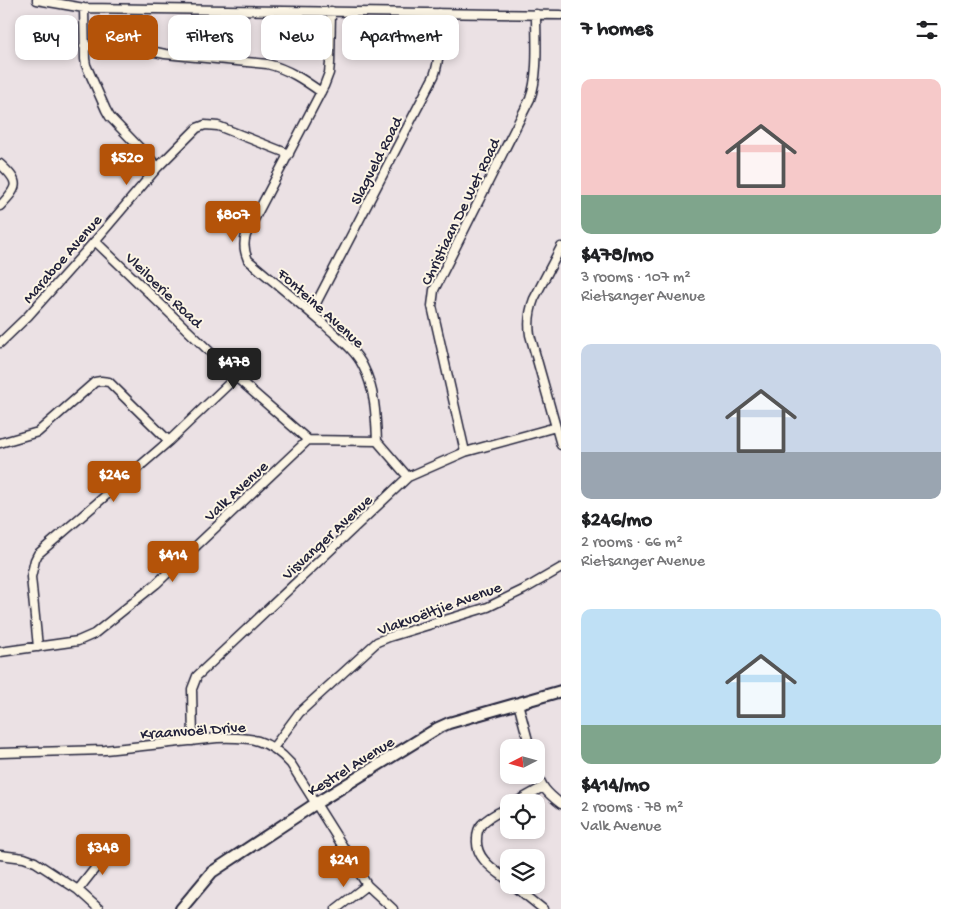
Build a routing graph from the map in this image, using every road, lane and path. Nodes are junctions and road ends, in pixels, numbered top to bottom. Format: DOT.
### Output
graph roads {
  1 [pos="37,0"];
  2 [pos="84,8"];
  3 [pos="331,11"];
  4 [pos="439,13"];
  5 [pos="536,14"];
  6 [pos="561,15"];
  7 [pos="84,46"];
  8 [pos="321,92"];
  9 [pos="289,154"];
  10 [pos="0,164"];
  11 [pos="158,167"];
  12 [pos="0,206"];
  13 [pos="95,241"];
  14 [pos="561,247"];
  15 [pos="558,258"];
  16 [pos="311,313"];
  17 [pos="0,343"];
  18 [pos="236,377"];
  19 [pos="556,427"];
  20 [pos="308,440"];
  21 [pos="169,441"];
  22 [pos="377,441"];
  23 [pos="0,443"];
  24 [pos="561,445"];
  25 [pos="465,452"];
  26 [pos="408,477"];
  27 [pos="561,568"];
  28 [pos="38,647"];
  29 [pos="0,652"];
  30 [pos="561,691"];
  31 [pos="518,703"];
  32 [pos="528,739"];
  33 [pos="193,741"];
  34 [pos="272,748"];
  35 [pos="0,752"];
  36 [pos="541,784"];
  37 [pos="542,787"];
  38 [pos="530,794"];
  39 [pos="315,804"];
  40 [pos="561,804"];
  41 [pos="500,812"];
  42 [pos="111,848"];
  43 [pos="0,855"];
  44 [pos="500,874"];
  45 [pos="367,885"];
  46 [pos="78,890"];
  47 [pos="525,894"];
  48 [pos="100,909"];
  49 [pos="181,909"];
  50 [pos="336,909"];
  51 [pos="393,909"];
  52 [pos="544,909"];
  1 -- 2 [label="street"];
  2 -- 3 [label="street"];
  2 -- 7 [label="street"];
  3 -- 4 [label="street"];
  3 -- 8 [label="street, Fonteine Avenue"];
  4 -- 5 [label="street"];
  4 -- 16 [label="street, Slagveld Road"];
  5 -- 6 [label="street"];
  5 -- 25 [label="street, Christiaan De Wet Road"];
  7 -- 8 [label="street"];
  7 -- 11 [label="street"];
  8 -- 9 [label="street, Fonteine Avenue"];
  9 -- 11 [label="street, Maraboe Avenue"];
  9 -- 16 [label="street, Fonteine Avenue"];
  10 -- 12 [label="street"];
  11 -- 13 [label="street, Maraboe Avenue"];
  13 -- 17 [label="street, Maraboe Avenue"];
  13 -- 18 [label="street, Vleiloerie Road"];
  14 -- 15 [label="street"];
  15 -- 19 [label="street"];
  16 -- 22 [label="street, Fonteine Avenue"];
  18 -- 20 [label="street, Vleiloerie Road"];
  18 -- 21 [label="street"];
  19 -- 24 [label="street"];
  19 -- 25 [label="street, Visvanger Avenue"];
  20 -- 22 [label="street"];
  20 -- 28 [label="street, Valk Avenue"];
  21 -- 23 [label="street"];
  21 -- 28 [label="street"];
  22 -- 26 [label="street"];
  25 -- 26 [label="street, Visvanger Avenue"];
  26 -- 33 [label="street, Visvanger Avenue"];
  27 -- 34 [label="street, Vlakvoëltjie Avenue"];
  28 -- 29 [label="street, Valk Avenue"];
  30 -- 31 [label="street, Kestrel Avenue"];
  31 -- 32 [label="street"];
  31 -- 39 [label="street, Kestrel Avenue"];
  33 -- 34 [label="street, Kraanvoël Drive"];
  33 -- 35 [label="street, Kraanvoël Drive"];
  34 -- 39 [label="street, Kraanvoël Drive"];
  36 -- 37 [label="street"];
  37 -- 38 [label="street"];
  37 -- 40 [label="street"];
  39 -- 45 [label="street, Kraanvoël Drive"];
  39 -- 49 [label="street, Kestrel Avenue"];
  41 -- 44 [label="street"];
  42 -- 46 [label="street"];
  43 -- 46 [label="street"];
  45 -- 50 [label="street"];
  45 -- 51 [label="street, Kraanvoël Drive"];
  46 -- 48 [label="street"];
  47 -- 52 [label="street"];
}
